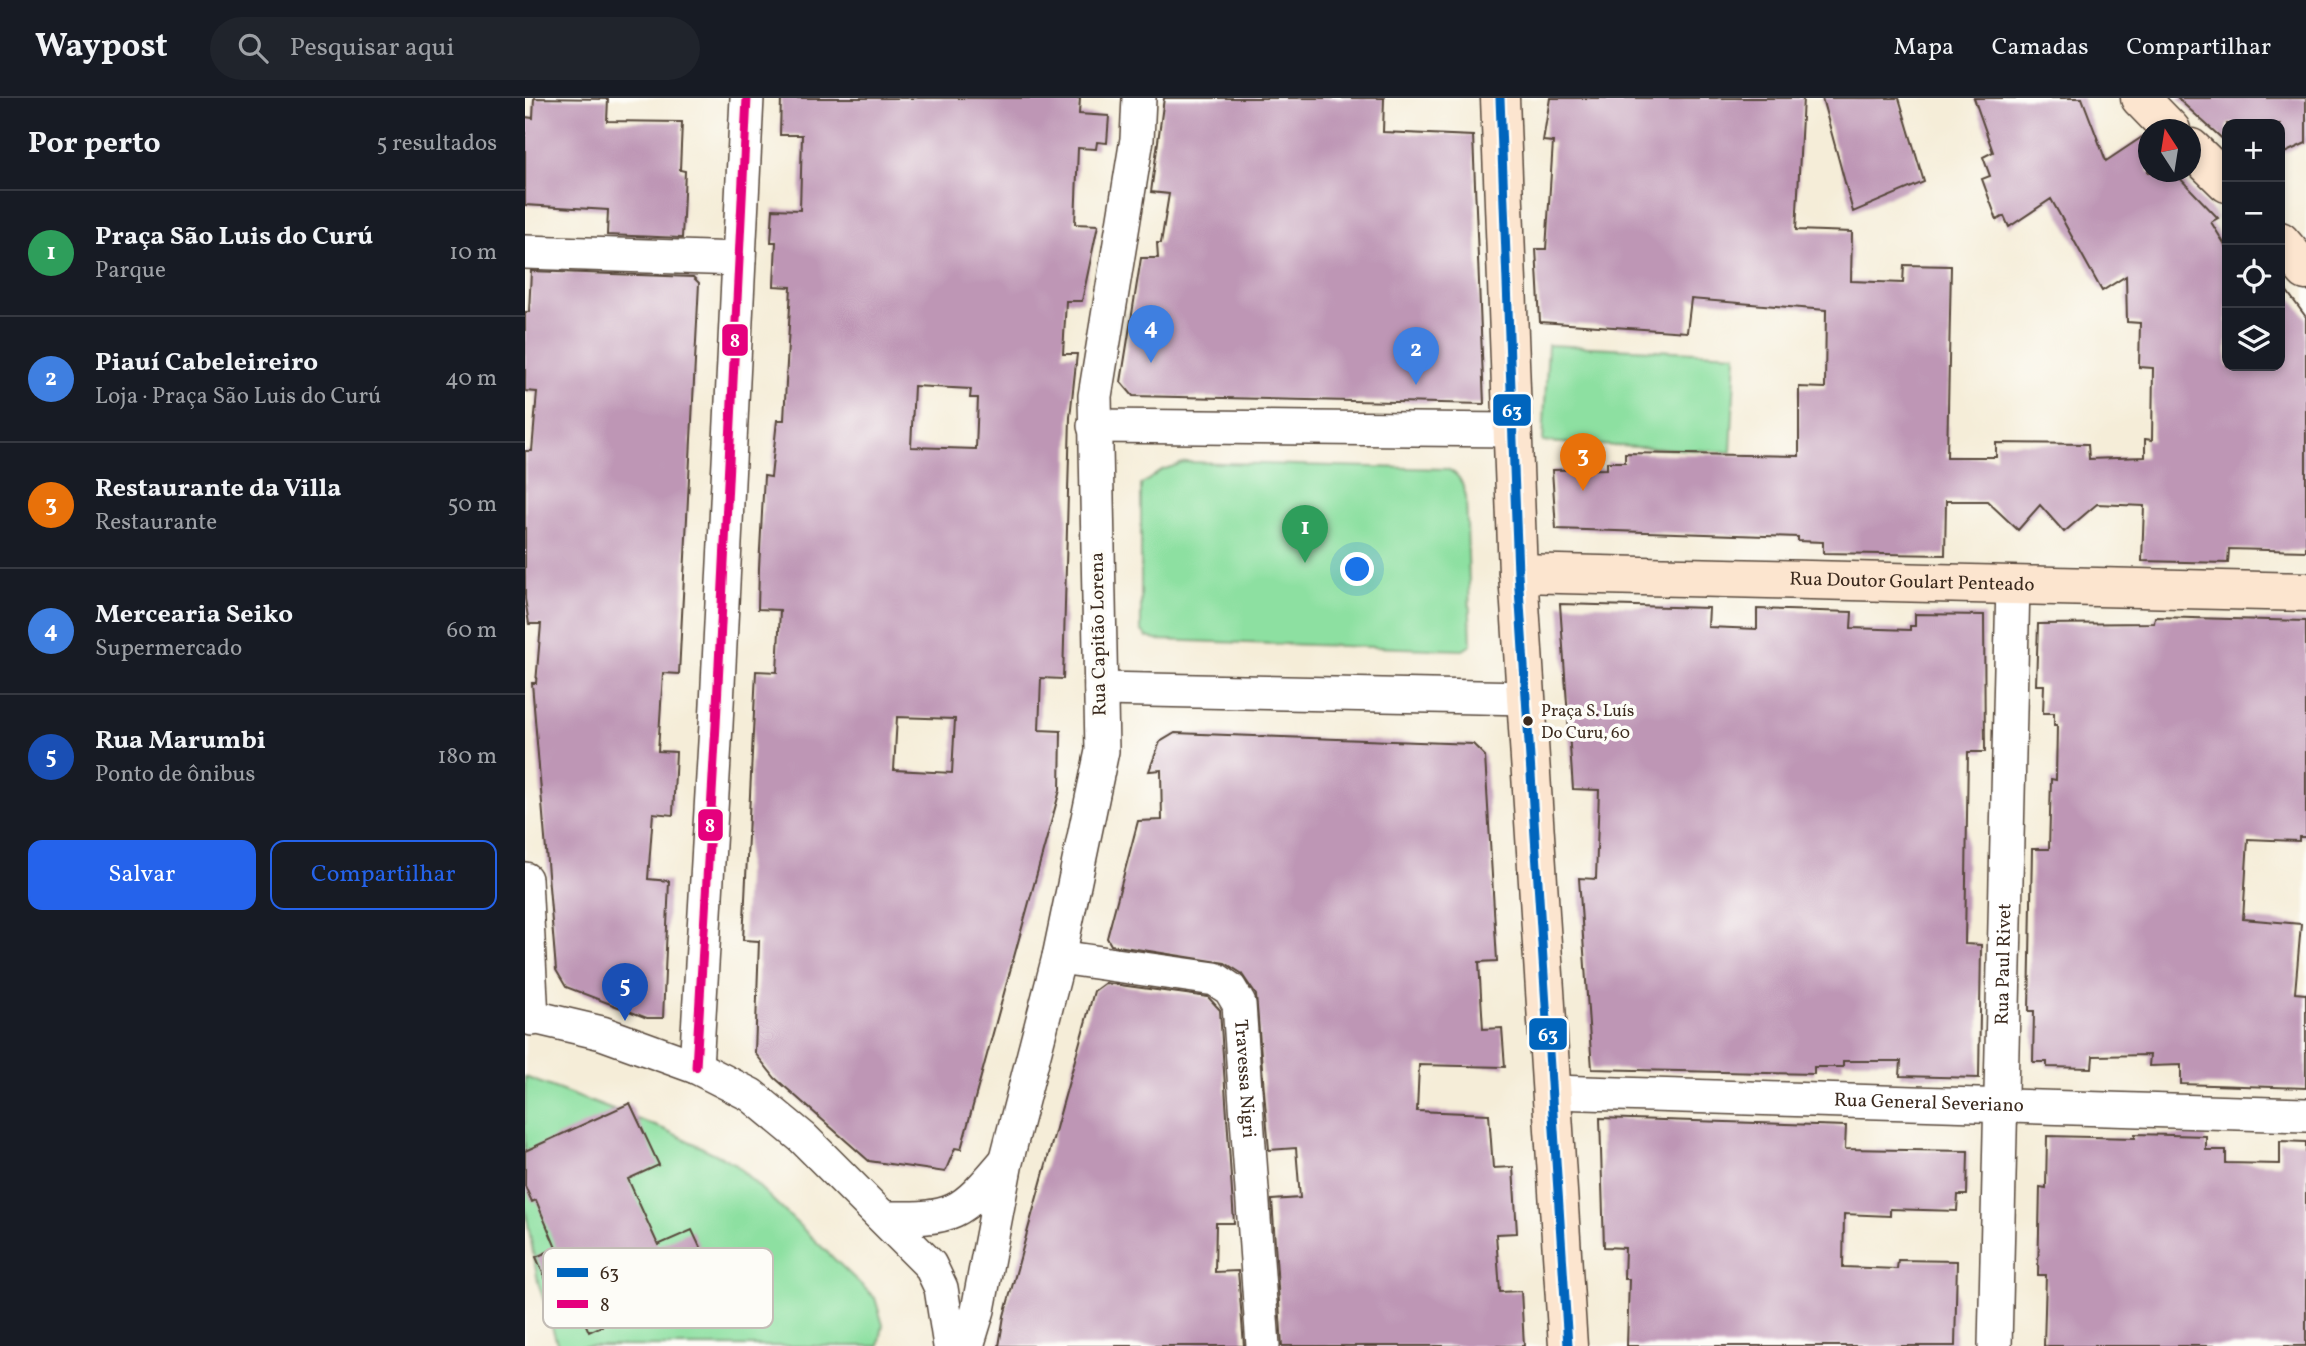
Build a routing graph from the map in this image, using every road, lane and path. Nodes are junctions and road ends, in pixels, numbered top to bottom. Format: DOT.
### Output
graph roads {
  1 [pos="747,98"];
  2 [pos="1139,98"];
  3 [pos="1500,98"];
  4 [pos="2140,98"];
  5 [pos="2160,119"];
  6 [pos="2201,158"];
  7 [pos="2226,182"];
  8 [pos="2283,245"];
  9 [pos="525,252"];
  10 [pos="739,259"];
  11 [pos="2306,271"];
  12 [pos="1094,426"];
  13 [pos="1512,430"];
  14 [pos="1518,573"];
  15 [pos="2013,584"];
  16 [pos="2306,592"];
  17 [pos="1101,689"];
  18 [pos="1527,698"];
  19 [pos="525,879"];
  20 [pos="1059,957"];
  21 [pos="527,1018"];
  22 [pos="696,1067"];
  23 [pos="1553,1092"];
  24 [pos="2001,1105"];
  25 [pos="2306,1115"];
  26 [pos="1006,1162"];
  27 [pos="885,1218"];
  28 [pos="950,1346"];
  29 [pos="967,1346"];
  30 [pos="1263,1346"];
  31 [pos="1568,1346"];
  32 [pos="1995,1346"];
  1 -- 10 [label="street"];
  2 -- 12 [label="street, Rua Capitão Lorena"];
  3 -- 13 [label="street"];
  4 -- 5 [label="street"];
  6 -- 7 [label="street"];
  8 -- 11 [label="street"];
  9 -- 10 [label="street"];
  10 -- 22 [label="street"];
  12 -- 13 [label="street"];
  12 -- 17 [label="street, Rua Capitão Lorena"];
  13 -- 14 [label="street"];
  14 -- 15 [label="street, Rua Doutor Goulart Penteado"];
  14 -- 18 [label="street"];
  15 -- 16 [label="street, Rua Doutor Goulart Penteado"];
  15 -- 24 [label="street, Rua Paul Rivet"];
  17 -- 18 [label="street"];
  17 -- 20 [label="street, Rua Capitão Lorena"];
  18 -- 23 [label="street"];
  19 -- 21 [label="street"];
  20 -- 26 [label="street, Rua Capitão Lorena"];
  20 -- 30 [label="street, Travessa Nigri"];
  21 -- 22 [label="street"];
  22 -- 27 [label="street"];
  23 -- 24 [label="street, Rua General Severiano"];
  23 -- 31 [label="street"];
  24 -- 25 [label="street, Rua General Severiano"];
  24 -- 32 [label="street, Rua Paul Rivet"];
  26 -- 27 [label="street, Rua Capitão Lorena"];
  26 -- 29 [label="street, Rua Capitão Lorena"];
  27 -- 28 [label="street"];
}
